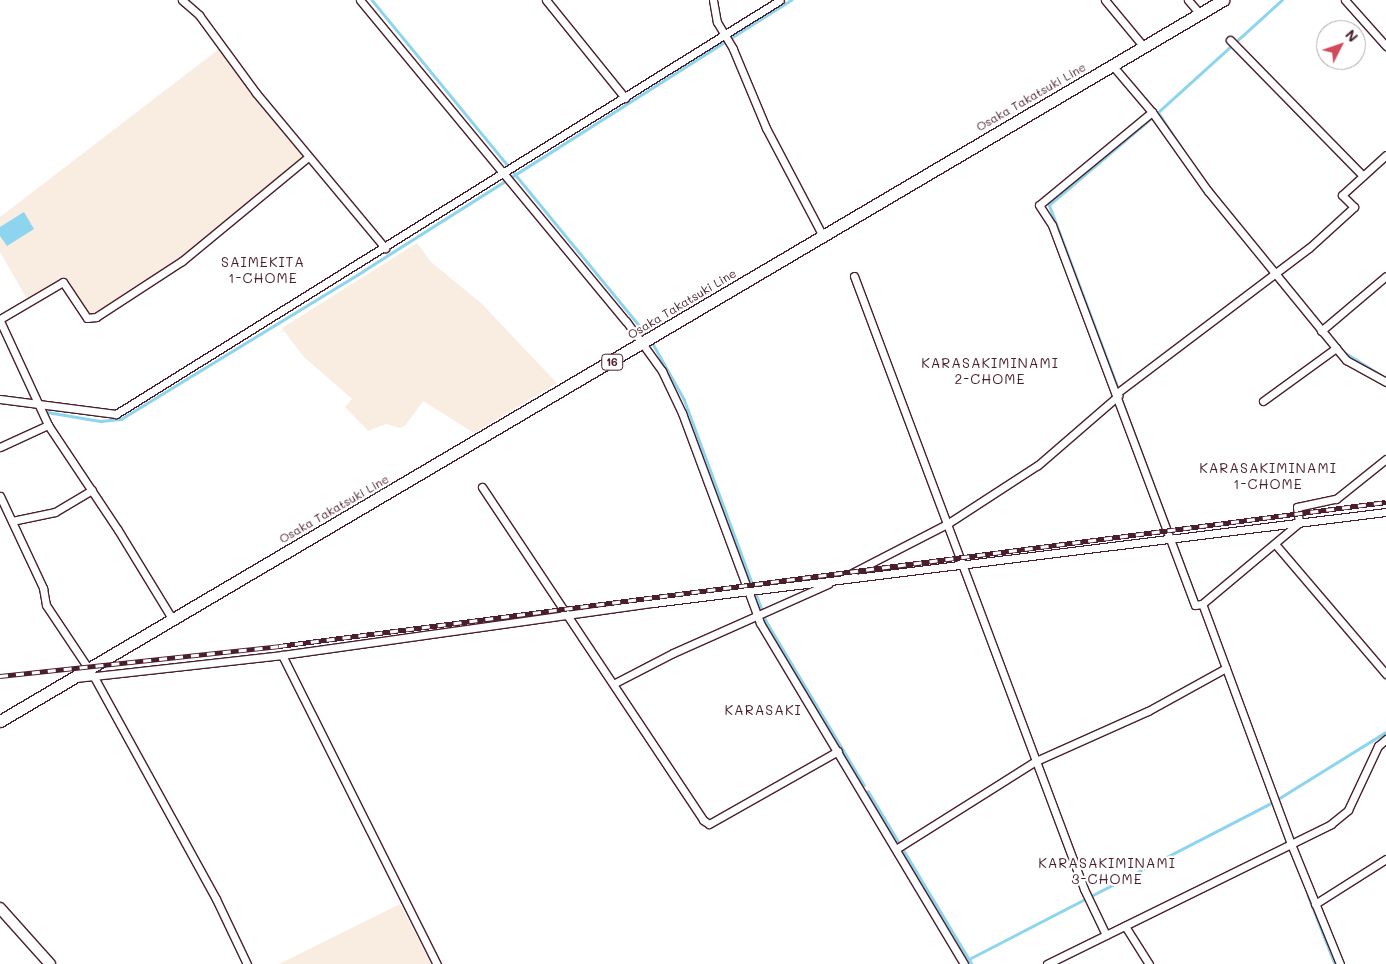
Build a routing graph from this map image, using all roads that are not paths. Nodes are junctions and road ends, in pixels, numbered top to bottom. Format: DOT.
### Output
graph roads {
  1 [pos="182,0"];
  2 [pos="360,0"];
  3 [pos="546,0"];
  4 [pos="713,0"];
  5 [pos="780,0"];
  6 [pos="1104,0"];
  7 [pos="1188,0"];
  8 [pos="1224,0"];
  9 [pos="1345,0"];
  10 [pos="1200,14"];
  11 [pos="724,35"];
  12 [pos="1230,40"];
  13 [pos="1386,46"];
  14 [pos="1144,47"];
  15 [pos="1112,65"];
  16 [pos="625,98"];
  17 [pos="1152,112"];
  18 [pos="1386,155"];
  19 [pos="308,157"];
  20 [pos="504,174"];
  21 [pos="1363,176"];
  22 [pos="823,236"];
  23 [pos="385,248"];
  24 [pos="1277,275"];
  25 [pos="854,276"];
  26 [pos="1386,276"];
  27 [pos="0,320"];
  28 [pos="1321,331"];
  29 [pos="644,343"];
  30 [pos="1336,348"];
  31 [pos="1386,382"];
  32 [pos="1117,394"];
  33 [pos="0,399"];
  34 [pos="1263,401"];
  35 [pos="37,404"];
  36 [pos="48,425"];
  37 [pos="0,447"];
  38 [pos="1386,459"];
  39 [pos="482,487"];
  40 [pos="92,490"];
  41 [pos="0,496"];
  42 [pos="1386,512"];
  43 [pos="12,521"];
  44 [pos="1299,523"];
  45 [pos="947,524"];
  46 [pos="1170,539"];
  47 [pos="1275,544"];
  48 [pos="962,566"];
  49 [pos="835,581"];
  50 [pos="747,592"];
  51 [pos="1202,604"];
  52 [pos="568,615"];
  53 [pos="756,615"];
  54 [pos="173,620"];
  55 [pos="282,655"];
  56 [pos="1226,668"];
  57 [pos="91,673"];
  58 [pos="1386,674"];
  59 [pos="615,683"];
  60 [pos="0,721"];
  61 [pos="1386,739"];
  62 [pos="838,751"];
  63 [pos="1036,761"];
  64 [pos="1291,844"];
  65 [pos="896,849"];
  66 [pos="1386,859"];
  67 [pos="1315,904"];
  68 [pos="0,908"];
  69 [pos="1125,926"];
  70 [pos="1106,935"];
  71 [pos="50,964"];
  72 [pos="247,964"];
  73 [pos="437,964"];
  74 [pos="964,964"];
  75 [pos="1047,964"];
  76 [pos="1149,964"];
  77 [pos="1340,964"];
  1 -- 19 [label="street"];
  2 -- 20 [label="street"];
  3 -- 16 [label="street"];
  4 -- 11 [label="street"];
  5 -- 11 [label="street"];
  6 -- 14 [label="street"];
  7 -- 10 [label="street"];
  8 -- 10 [label="main road, Osaka Takatsuki Line / 16"];
  9 -- 13 [label="street"];
  10 -- 14 [label="main road, Osaka Takatsuki Line / 16"];
  11 -- 16 [label="street"];
  11 -- 22 [label="street"];
  12 -- 21 [label="street"];
  14 -- 15 [label="main road, Osaka Takatsuki Line / 16"];
  15 -- 17 [label="street"];
  15 -- 22 [label="main road, Osaka Takatsuki Line / 16"];
  16 -- 20 [label="street"];
  17 -- 24 [label="street"];
  17 -- 32 [label="street"];
  18 -- 21 [label="street"];
  19 -- 23 [label="street"];
  19 -- 27 [label="street"];
  20 -- 23 [label="street"];
  20 -- 29 [label="street"];
  21 -- 24 [label="street"];
  22 -- 29 [label="main road, Osaka Takatsuki Line / 16"];
  23 -- 35 [label="street"];
  24 -- 28 [label="street"];
  24 -- 32 [label="street"];
  25 -- 45 [label="street"];
  26 -- 28 [label="street"];
  27 -- 35 [label="street"];
  28 -- 30 [label="street"];
  29 -- 50 [label="street"];
  29 -- 54 [label="main road, Osaka Takatsuki Line / 16"];
  30 -- 31 [label="street"];
  30 -- 34 [label="street"];
  32 -- 45 [label="street"];
  32 -- 46 [label="street"];
  33 -- 35 [label="street"];
  35 -- 36 [label="street"];
  36 -- 37 [label="street"];
  36 -- 40 [label="street"];
  38 -- 44 [label="street"];
  39 -- 52 [label="street"];
  40 -- 43 [label="street"];
  40 -- 54 [label="street"];
  41 -- 43 [label="street"];
  42 -- 44 [label="street"];
  43 -- 57 [label="street"];
  44 -- 46 [label="street"];
  44 -- 47 [label="street"];
  45 -- 48 [label="street"];
  45 -- 49 [label="street"];
  46 -- 48 [label="street"];
  46 -- 51 [label="street"];
  47 -- 51 [label="street"];
  47 -- 58 [label="street"];
  48 -- 49 [label="street"];
  48 -- 63 [label="street"];
  49 -- 50 [label="street"];
  49 -- 53 [label="street"];
  50 -- 52 [label="street"];
  50 -- 53 [label="street"];
  51 -- 56 [label="street"];
  52 -- 55 [label="street"];
  52 -- 59 [label="street"];
  53 -- 59 [label="street"];
  53 -- 62 [label="street"];
  54 -- 57 [label="main road, Osaka Takatsuki Line / 16"];
  55 -- 57 [label="street"];
  55 -- 73 [label="street"];
  56 -- 63 [label="street"];
  56 -- 64 [label="street"];
  57 -- 60 [label="main road, Osaka Takatsuki Line / 16"];
  57 -- 72 [label="street"];
  59 -- 62 [label="street"];
  61 -- 64 [label="street"];
  62 -- 65 [label="street"];
  63 -- 65 [label="street"];
  63 -- 70 [label="street"];
  64 -- 67 [label="street"];
  64 -- 69 [label="street"];
  65 -- 74 [label="street"];
  66 -- 67 [label="street"];
  67 -- 77 [label="street"];
  68 -- 71 [label="main road"];
  69 -- 70 [label="street"];
  69 -- 76 [label="street"];
  70 -- 75 [label="street"];
}
